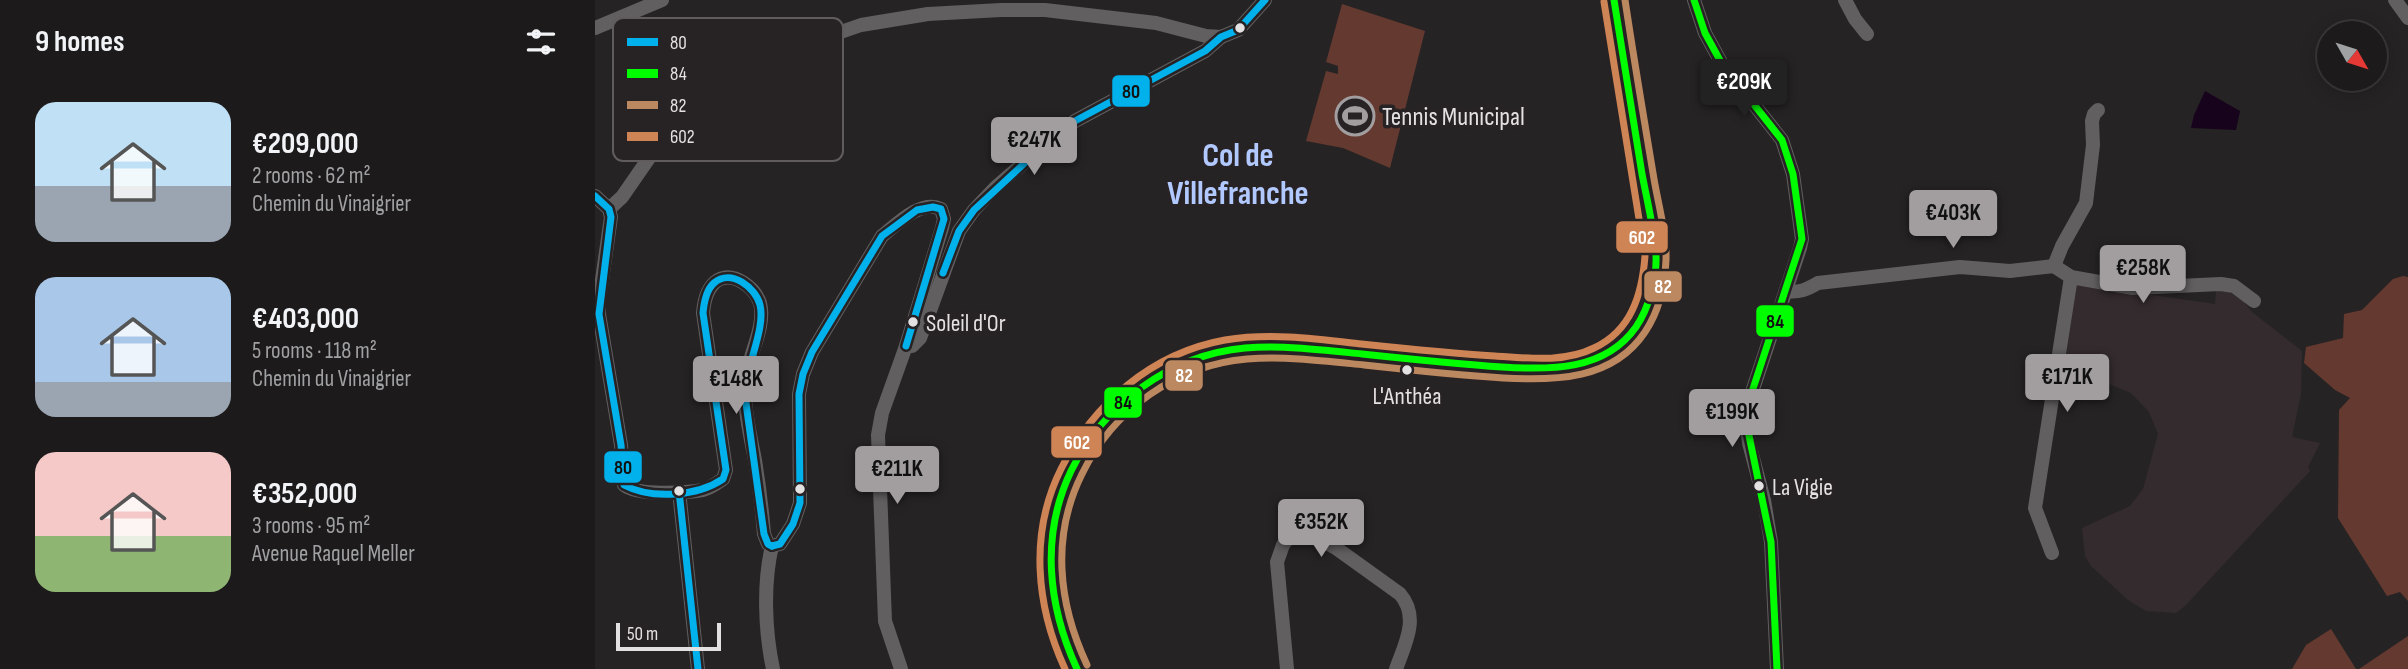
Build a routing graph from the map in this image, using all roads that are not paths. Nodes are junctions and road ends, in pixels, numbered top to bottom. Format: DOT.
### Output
graph roads {
  1 [pos="662,0"];
  2 [pos="1265,0"];
  3 [pos="1614,0"];
  4 [pos="1695,0"];
  5 [pos="1845,0"];
  6 [pos="2395,0"];
  7 [pos="619,18"];
  8 [pos="2408,18"];
  9 [pos="613,20"];
  10 [pos="595,28"];
  11 [pos="843,33"];
  12 [pos="1867,34"];
  13 [pos="1221,37"];
  14 [pos="2098,110"];
  15 [pos="647,161"];
  16 [pos="595,196"];
  17 [pos="610,209"];
  18 [pos="2054,266"];
  19 [pos="2071,277"];
  20 [pos="1786,291"];
  21 [pos="2255,301"];
  22 [pos="906,345"];
  23 [pos="679,491"];
  24 [pos="772,546"];
  25 [pos="2052,553"];
  26 [pos="698,669"];
  27 [pos="773,669"];
  28 [pos="901,669"];
  29 [pos="1077,669"];
  30 [pos="1287,669"];
  31 [pos="1396,669"];
  32 [pos="1777,669"];
  1 -- 7 [label="street"];
  2 -- 13 [label="street"];
  3 -- 29 [label="main road"];
  4 -- 20 [label="street"];
  5 -- 12 [label="street"];
  6 -- 8 [label="street"];
  9 -- 10 [label="street"];
  11 -- 13 [label="street"];
  13 -- 22 [label="street"];
  14 -- 18 [label="street"];
  15 -- 17 [label="street"];
  16 -- 17 [label="street"];
  17 -- 23 [label="street"];
  18 -- 19 [label="street"];
  18 -- 20 [label="street"];
  19 -- 21 [label="street"];
  19 -- 25 [label="street"];
  20 -- 32 [label="street"];
  22 -- 24 [label="street"];
  22 -- 28 [label="street"];
  23 -- 24 [label="street"];
  23 -- 26 [label="street"];
  24 -- 27 [label="street"];
  30 -- 31 [label="street"];
}
